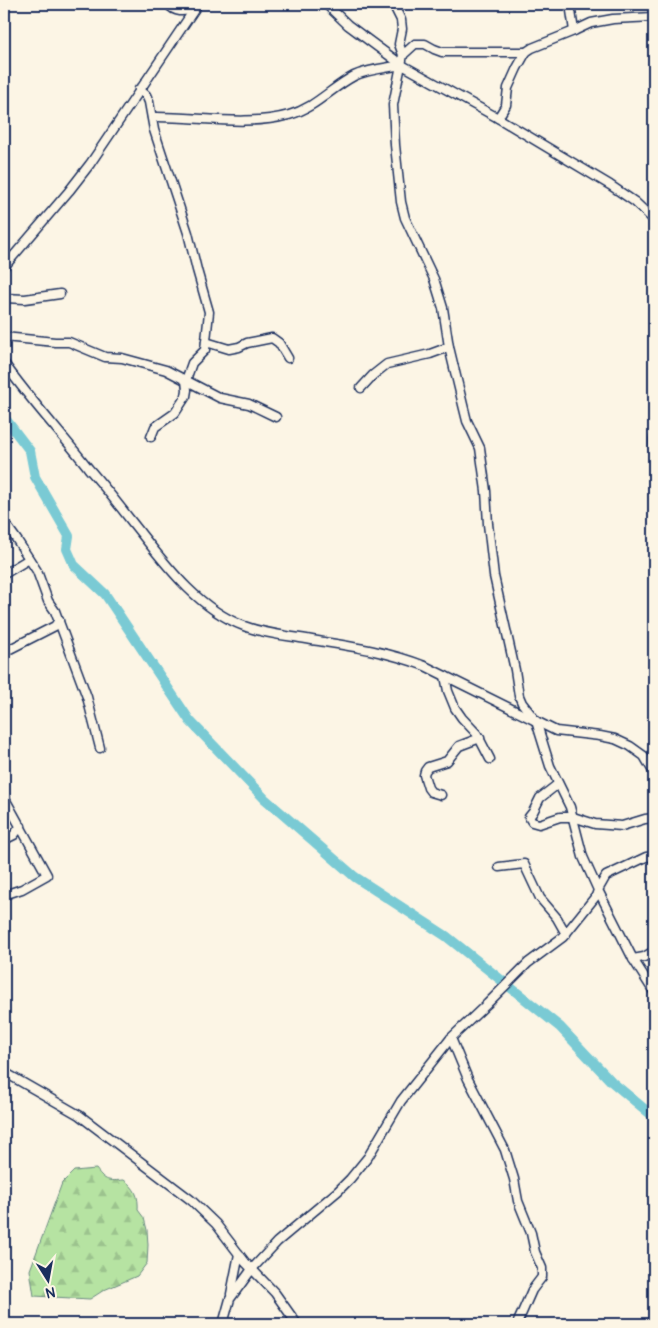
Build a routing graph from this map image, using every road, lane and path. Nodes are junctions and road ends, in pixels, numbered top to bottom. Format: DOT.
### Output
graph roads {
  1 [pos="168,4"];
  2 [pos="326,4"];
  3 [pos="393,4"];
  4 [pos="570,4"];
  5 [pos="196,6"];
  6 [pos="654,17"];
  7 [pos="574,31"];
  8 [pos="526,52"];
  9 [pos="403,55"];
  10 [pos="402,65"];
  11 [pos="139,89"];
  12 [pos="152,117"];
  13 [pos="498,118"];
  14 [pos="654,220"];
  15 [pos="4,267"];
  16 [pos="60,294"];
  17 [pos="4,298"];
  18 [pos="4,337"];
  19 [pos="206,342"];
  20 [pos="449,346"];
  21 [pos="288,358"];
  22 [pos="4,363"];
  23 [pos="186,380"];
  24 [pos="361,388"];
  25 [pos="276,416"];
  26 [pos="151,437"];
  27 [pos="654,438"];
  28 [pos="654,445"];
  29 [pos="4,522"];
  30 [pos="29,559"];
  31 [pos="4,574"];
  32 [pos="59,620"];
  33 [pos="4,652"];
  34 [pos="445,676"];
  35 [pos="536,721"];
  36 [pos="480,738"];
  37 [pos="100,748"];
  38 [pos="490,759"];
  39 [pos="654,773"];
  40 [pos="558,784"];
  41 [pos="441,795"];
  42 [pos="4,797"];
  43 [pos="573,817"];
  44 [pos="654,818"];
  45 [pos="21,826"];
  46 [pos="4,840"];
  47 [pos="654,856"];
  48 [pos="500,867"];
  49 [pos="598,890"];
  50 [pos="4,895"];
  51 [pos="566,934"];
  52 [pos="654,951"];
  53 [pos="633,959"];
  54 [pos="654,992"];
  55 [pos="451,1038"];
  56 [pos="4,1072"];
  57 [pos="239,1254"];
  58 [pos="252,1269"];
  59 [pos="230,1299"];
  60 [pos="223,1324"];
  61 [pos="297,1324"];
  62 [pos="517,1324"];
  1 -- 5 [label="street"];
  2 -- 10 [label="street"];
  3 -- 9 [label="street"];
  4 -- 7 [label="street"];
  5 -- 11 [label="street"];
  6 -- 7 [label="street"];
  7 -- 8 [label="street"];
  8 -- 9 [label="street"];
  8 -- 13 [label="street"];
  9 -- 10 [label="street"];
  10 -- 12 [label="street"];
  10 -- 13 [label="street"];
  10 -- 20 [label="street"];
  11 -- 12 [label="street"];
  11 -- 15 [label="street"];
  12 -- 19 [label="street"];
  13 -- 14 [label="street"];
  16 -- 17 [label="street"];
  18 -- 23 [label="street"];
  19 -- 21 [label="street"];
  19 -- 23 [label="street"];
  20 -- 24 [label="street"];
  20 -- 35 [label="street"];
  22 -- 34 [label="street"];
  23 -- 25 [label="street"];
  23 -- 26 [label="street"];
  27 -- 28 [label="street"];
  29 -- 30 [label="street"];
  30 -- 31 [label="street"];
  30 -- 32 [label="street"];
  32 -- 33 [label="street"];
  32 -- 37 [label="street"];
  34 -- 35 [label="street"];
  34 -- 36 [label="street"];
  35 -- 39 [label="street"];
  35 -- 40 [label="street"];
  36 -- 38 [label="street"];
  36 -- 41 [label="street"];
  40 -- 43 [label="street"];
  40 -- 43 [label="street"];
  42 -- 45 [label="street"];
  43 -- 44 [label="street"];
  43 -- 49 [label="street"];
  45 -- 46 [label="street"];
  45 -- 50 [label="street"];
  47 -- 49 [label="street"];
  48 -- 51 [label="street"];
  49 -- 51 [label="street"];
  49 -- 53 [label="street"];
  51 -- 55 [label="street"];
  52 -- 53 [label="street"];
  53 -- 54 [label="street"];
  55 -- 58 [label="street"];
  55 -- 62 [label="street"];
  56 -- 57 [label="street"];
  57 -- 58 [label="street"];
  57 -- 59 [label="street"];
  58 -- 59 [label="street"];
  58 -- 61 [label="street"];
  59 -- 60 [label="street"];
}
